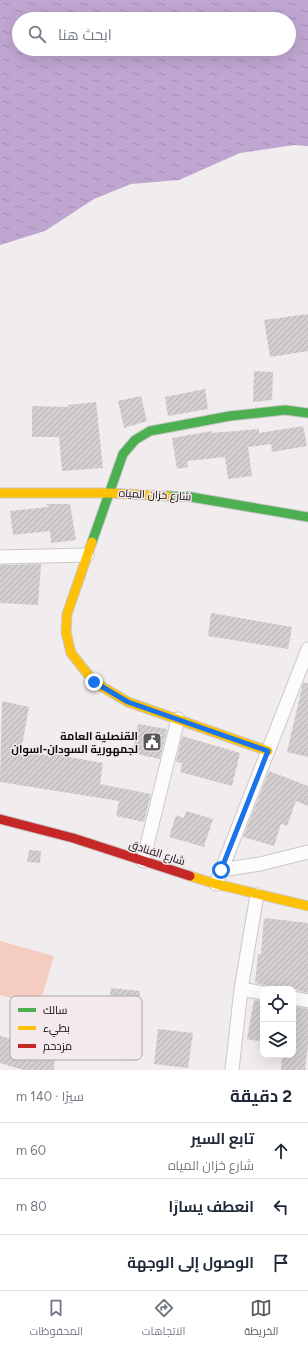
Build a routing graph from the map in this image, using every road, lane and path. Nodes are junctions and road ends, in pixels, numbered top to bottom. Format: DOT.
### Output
graph roads {
  1 [pos="308,413"];
  2 [pos="0,493"];
  3 [pos="109,493"];
  4 [pos="308,517"];
  5 [pos="87,555"];
  6 [pos="0,557"];
  7 [pos="308,649"];
  8 [pos="178,719"];
  9 [pos="268,751"];
  10 [pos="0,819"];
  11 [pos="308,852"];
  12 [pos="143,861"];
  13 [pos="221,870"];
  14 [pos="216,884"];
  15 [pos="257,895"];
  16 [pos="308,906"];
  17 [pos="241,989"];
  18 [pos="260,992"];
  19 [pos="296,999"];
  20 [pos="308,1001"];
  21 [pos="232,1070"];
  1 -- 3 [label="street"];
  2 -- 3 [label="street, شارع خزان المياه"];
  3 -- 4 [label="street, شارع خزان المياه"];
  3 -- 5 [label="street"];
  5 -- 6 [label="street"];
  5 -- 8 [label="street"];
  7 -- 9 [label="street"];
  8 -- 9 [label="street"];
  8 -- 12 [label="street"];
  9 -- 13 [label="street"];
  10 -- 12 [label="street, شارع الفنادق"];
  11 -- 13 [label="street"];
  12 -- 14 [label="street, شارع الفنادق"];
  13 -- 14 [label="street"];
  14 -- 15 [label="street, شارع الفنادق"];
  15 -- 16 [label="street, شارع الفنادق"];
  15 -- 17 [label="street"];
  17 -- 18 [label="street"];
  17 -- 21 [label="street"];
  19 -- 20 [label="street"];
}
